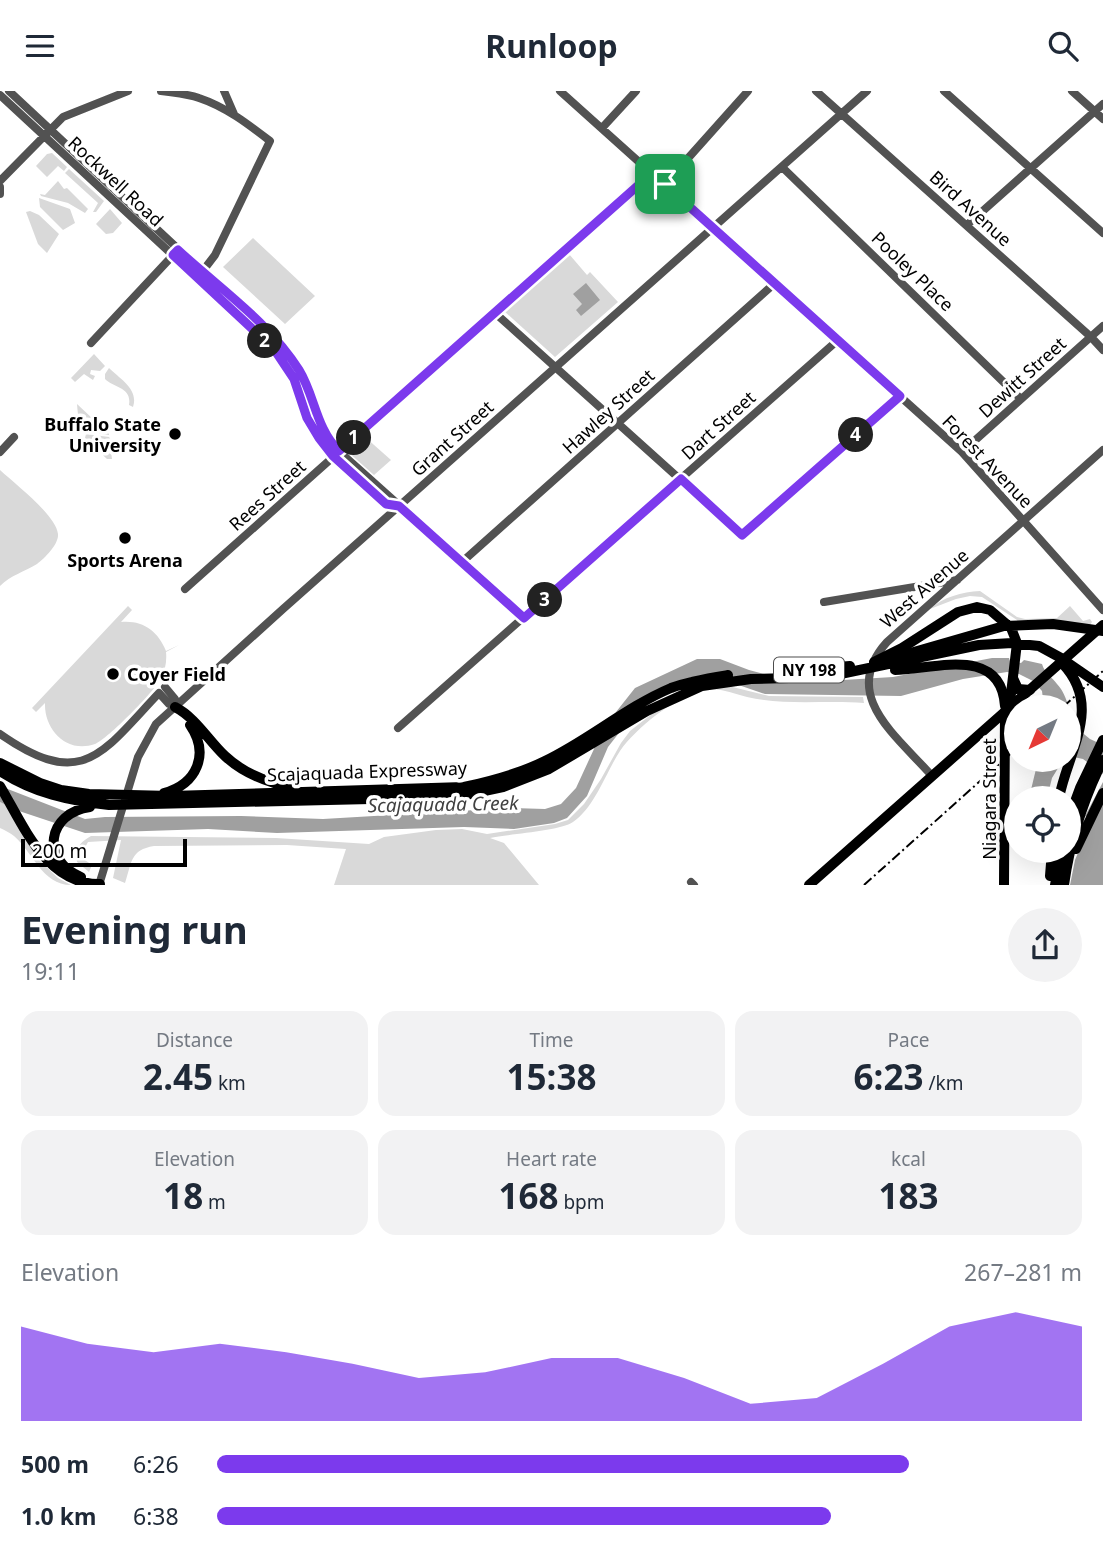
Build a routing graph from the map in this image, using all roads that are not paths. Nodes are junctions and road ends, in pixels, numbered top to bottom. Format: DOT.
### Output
graph roads {
  1 [pos="9,91"];
  2 [pos="110,91"];
  3 [pos="128,91"];
  4 [pos="161,91"];
  5 [pos="209,91"];
  6 [pos="224,91"];
  7 [pos="560,91"];
  8 [pos="636,91"];
  9 [pos="748,91"];
  10 [pos="816,91"];
  11 [pos="867,91"];
  12 [pos="944,91"];
  13 [pos="1072,91"];
  14 [pos="0,95"];
  15 [pos="198,97"];
  16 [pos="104,100"];
  17 [pos="1103,104"];
  18 [pos="1095,112"];
  19 [pos="235,114"];
  20 [pos="842,115"];
  21 [pos="1103,119"];
  22 [pos="602,128"];
  23 [pos="47,133"];
  24 [pos="782,167"];
  25 [pos="1030,168"];
  26 [pos="652,173"];
  27 [pos="0,181"];
  28 [pos="665,184"];
  29 [pos="0,187"];
  30 [pos="0,194"];
  31 [pos="967,225"];
  32 [pos="713,228"];
  33 [pos="1103,233"];
  34 [pos="176,253"];
  35 [pos="202,272"];
  36 [pos="775,283"];
  37 [pos="495,313"];
  38 [pos="1103,326"];
  39 [pos="1091,337"];
  40 [pos="838,340"];
  41 [pos="91,343"];
  42 [pos="1103,350"];
  43 [pos="556,367"];
  44 [pos="900,396"];
  45 [pos="1021,399"];
  46 [pos="619,422"];
  47 [pos="13,437"];
  48 [pos="1103,450"];
  49 [pos="0,452"];
  50 [pos="962,452"];
  51 [pos="336,454"];
  52 [pos="681,479"];
  53 [pos="399,506"];
  54 [pos="1024,521"];
  55 [pos="462,562"];
  56 [pos="957,580"];
  57 [pos="185,589"];
  58 [pos="824,602"];
  59 [pos="1103,610"];
  60 [pos="524,618"];
  61 [pos="1103,625"];
  62 [pos="1103,633"];
  63 [pos="1051,653"];
  64 [pos="872,669"];
  65 [pos="1014,671"];
  66 [pos="1033,687"];
  67 [pos="1103,687"];
  68 [pos="1004,695"];
  69 [pos="1011,695"];
  70 [pos="1024,695"];
  71 [pos="175,707"];
  72 [pos="1004,712"];
  73 [pos="398,728"];
  74 [pos="0,734"];
  75 [pos="1103,740"];
  76 [pos="1103,760"];
  77 [pos="0,763"];
  78 [pos="547,765"];
  79 [pos="0,771"];
  80 [pos="1004,772"];
  81 [pos="932,776"];
  82 [pos="1089,777"];
  83 [pos="0,786"];
  84 [pos="1063,786"];
  85 [pos="309,792"];
  86 [pos="1081,793"];
  87 [pos="1103,793"];
  88 [pos="155,796"];
  89 [pos="109,805"];
  90 [pos="1052,863"];
  91 [pos="1058,863"];
  92 [pos="99,884"];
  93 [pos="810,885"];
  94 [pos="1004,885"];
  95 [pos="1052,885"];
  96 [pos="1065,885"];
  1 -- 23 [label="street, Rockwell Road"];
  2 -- 16 [label="street"];
  3 -- 16 [label="street"];
  4 -- 15 [label="street"];
  5 -- 15 [label="street"];
  6 -- 19 [label="street"];
  7 -- 22 [label="street, Forest Avenue"];
  8 -- 22 [label="street"];
  9 -- 28 [label="street"];
  10 -- 20 [label="street, Bird Avenue"];
  11 -- 20 [label="street, Grant Street"];
  12 -- 25 [label="street"];
  13 -- 18 [label="street"];
  14 -- 23 [label="street, Rockwell Road"];
  15 -- 19 [label="street"];
  16 -- 23 [label="street"];
  17 -- 18 [label="street"];
  18 -- 21 [label="street"];
  18 -- 25 [label="street"];
  19 -- 35 [label="street"];
  20 -- 24 [label="street, Grant Street"];
  20 -- 31 [label="street, Bird Avenue"];
  22 -- 26 [label="street, Forest Avenue"];
  23 -- 27 [label="street"];
  23 -- 34 [label="street, Rockwell Road"];
  24 -- 32 [label="street, Grant Street"];
  24 -- 45 [label="street, Pooley Place"];
  25 -- 31 [label="street"];
  25 -- 33 [label="street"];
  26 -- 28 [label="street, Forest Avenue"];
  26 -- 37 [label="street, Rees Street"];
  28 -- 32 [label="street, Forest Avenue"];
  29 -- 30 [label="street"];
  31 -- 39 [label="street, Bird Avenue"];
  32 -- 36 [label="street, Forest Avenue"];
  32 -- 43 [label="street, Grant Street"];
  34 -- 35 [label="street, Rockwell Road"];
  34 -- 41 [label="street"];
  34 -- 51 [label="street, Rockwell Road"];
  35 -- 51 [label="street, Rockwell Road"];
  36 -- 40 [label="street, Forest Avenue"];
  36 -- 46 [label="street, Hawley Street"];
  37 -- 43 [label="street"];
  37 -- 51 [label="street, Rees Street"];
  38 -- 39 [label="street, Dewitt Street"];
  39 -- 42 [label="street, Bird Avenue"];
  39 -- 45 [label="street, Dewitt Street"];
  40 -- 44 [label="street, Forest Avenue"];
  40 -- 52 [label="street, Dart Street"];
  43 -- 46 [label="street"];
  43 -- 53 [label="street, Grant Street"];
  44 -- 50 [label="street, Forest Avenue"];
  44 -- 52 [label="street"];
  45 -- 50 [label="street, Dewitt Street"];
  46 -- 52 [label="street"];
  46 -- 55 [label="street, Hawley Street"];
  47 -- 49 [label="street"];
  48 -- 54 [label="street, West Avenue"];
  50 -- 54 [label="street, Forest Avenue"];
  51 -- 53 [label="street"];
  51 -- 57 [label="street, Rees Street"];
  52 -- 60 [label="street, Dart Street"];
  53 -- 55 [label="street"];
  53 -- 71 [label="street, Grant Street"];
  54 -- 56 [label="street, West Avenue"];
  54 -- 59 [label="street, Forest Avenue"];
  55 -- 60 [label="street"];
  56 -- 58 [label="street"];
  56 -- 64 [label="street, West Avenue"];
  60 -- 73 [label="street, Dart Street"];
  61 -- 66 [label="main road"];
  62 -- 64 [label="highway, Scajaquada Expressway / NY 198"];
  63 -- 64 [label="highway, Scajaquada Expressway / NY 198"];
  63 -- 67 [label="highway, Scajaquada Expressway"];
  63 -- 84 [label="highway"];
  64 -- 65 [label="highway"];
  64 -- 68 [label="highway"];
  64 -- 78 [label="highway, Scajaquada Expressway / NY 198"];
  64 -- 81 [label="street"];
  65 -- 66 [label="highway"];
  65 -- 69 [label="highway"];
  66 -- 70 [label="main road"];
  71 -- 74 [label="street"];
  71 -- 85 [label="highway"];
  71 -- 88 [label="highway"];
  71 -- 92 [label="street, Grant Street"];
  72 -- 81 [label="main road"];
  75 -- 82 [label="highway"];
  76 -- 82 [label="highway"];
  77 -- 88 [label="highway, Scajaquada Expressway / NY 198"];
  78 -- 85 [label="highway, Scajaquada Expressway / NY 198"];
  78 -- 89 [label="highway, Scajaquada Expressway / NY 198"];
  79 -- 89 [label="highway, Scajaquada Expressway / NY 198"];
  80 -- 94 [label="main road, Niagara Street"];
  81 -- 93 [label="main road"];
  82 -- 86 [label="highway"];
  82 -- 96 [label="highway"];
  83 -- 92 [label="highway"];
  85 -- 88 [label="highway, Scajaquada Expressway / NY 198"];
  87 -- 96 [label="highway"];
  89 -- 92 [label="highway"];
  90 -- 95 [label="highway"];
  91 -- 95 [label="highway"];
}
